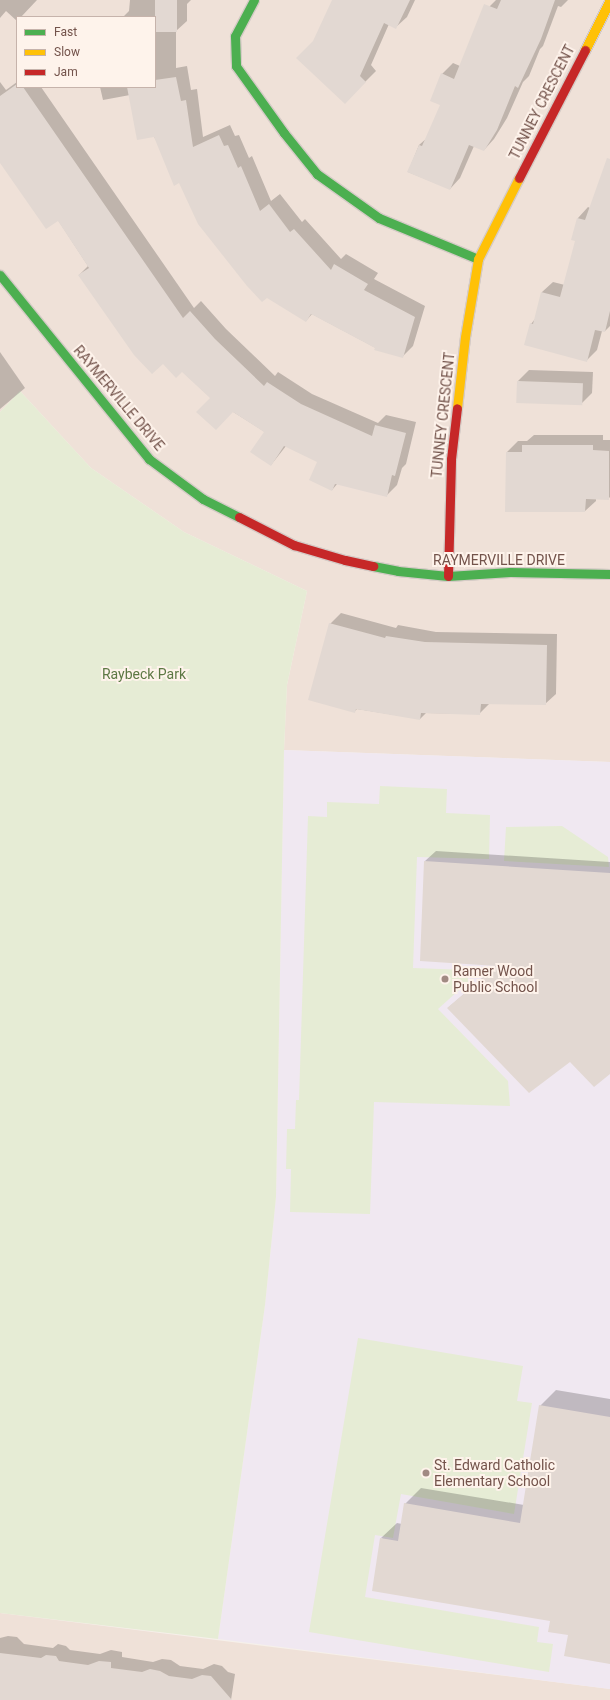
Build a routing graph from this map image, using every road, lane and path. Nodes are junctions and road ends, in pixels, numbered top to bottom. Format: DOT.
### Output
graph roads {
  1 [pos="254,0"];
  2 [pos="610,0"];
  3 [pos="478,259"];
  4 [pos="0,275"];
  5 [pos="610,574"];
  6 [pos="448,576"];
  1 -- 3 [label="street"];
  2 -- 3 [label="street, TUNNEY CRESCENT"];
  3 -- 6 [label="street, TUNNEY CRESCENT"];
  4 -- 6 [label="street, RAYMERVILLE DRIVE"];
  5 -- 6 [label="street, RAYMERVILLE DRIVE"];
}
